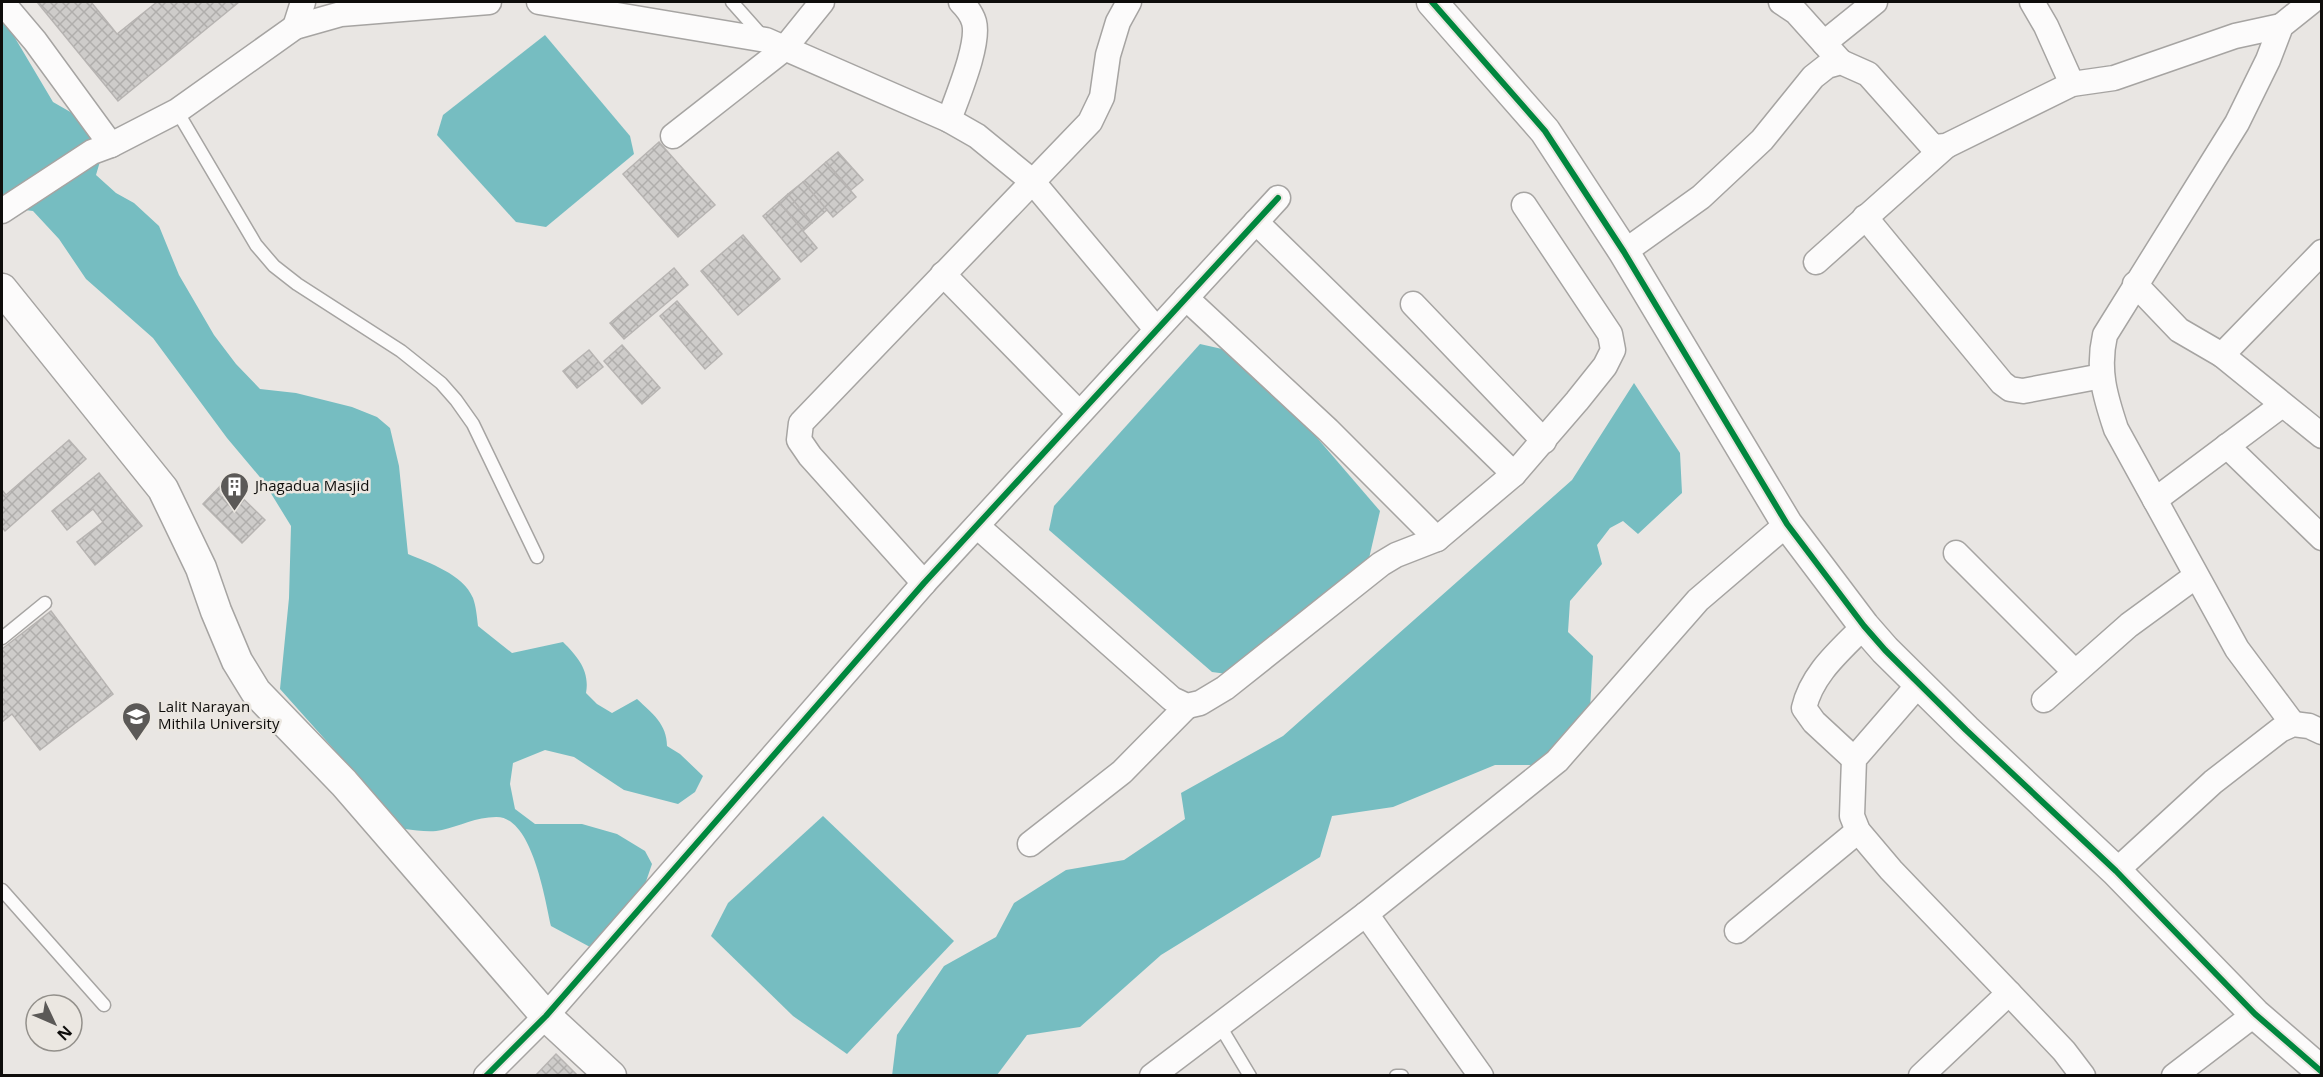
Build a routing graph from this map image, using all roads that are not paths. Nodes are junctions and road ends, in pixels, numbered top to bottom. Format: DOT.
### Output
graph roads {
  1 [pos="2,2"];
  2 [pos="303,2"];
  3 [pos="489,2"];
  4 [pos="539,2"];
  5 [pos="732,2"];
  6 [pos="822,2"];
  7 [pos="961,2"];
  8 [pos="1129,2"];
  9 [pos="1432,2"];
  10 [pos="1781,2"];
  11 [pos="1875,2"];
  12 [pos="2032,2"];
  13 [pos="2311,2"];
  14 [pos="2281,26"];
  15 [pos="296,27"];
  16 [pos="1824,43"];
  17 [pos="775,45"];
  18 [pos="1841,62"];
  19 [pos="2072,84"];
  20 [pos="177,111"];
  21 [pos="949,120"];
  22 [pos="673,136"];
  23 [pos="1946,146"];
  24 [pos="102,148"];
  25 [pos="1032,181"];
  26 [pos="1278,198"];
  27 [pos="1524,205"];
  28 [pos="2,211"];
  29 [pos="1865,217"];
  30 [pos="1256,222"];
  31 [pos="1624,252"];
  32 [pos="2322,252"];
  33 [pos="1815,262"];
  34 [pos="944,274"];
  35 [pos="2135,284"];
  36 [pos="2,289"];
  37 [pos="1186,298"];
  38 [pos="1413,304"];
  39 [pos="1156,329"];
  40 [pos="2222,355"];
  41 [pos="2102,376"];
  42 [pos="2282,405"];
  43 [pos="1079,414"];
  44 [pos="2320,431"];
  45 [pos="1544,441"];
  46 [pos="2227,446"];
  47 [pos="1514,474"];
  48 [pos="2155,500"];
  49 [pos="1786,524"];
  50 [pos="977,526"];
  51 [pos="2322,538"];
  52 [pos="1437,539"];
  53 [pos="1956,553"];
  54 [pos="537,558"];
  55 [pos="2196,576"];
  56 [pos="924,583"];
  57 [pos="45,603"];
  58 [pos="1864,626"];
  59 [pos="2,638"];
  60 [pos="2075,672"];
  61 [pos="1919,684"];
  62 [pos="2044,700"];
  63 [pos="1187,706"];
  64 [pos="2293,724"];
  65 [pos="2322,732"];
  66 [pos="1854,759"];
  67 [pos="1858,831"];
  68 [pos="1030,844"];
  69 [pos="2116,871"];
  70 [pos="2,890"];
  71 [pos="1366,914"];
  72 [pos="1737,932"];
  73 [pos="2009,993"];
  74 [pos="104,1005"];
  75 [pos="2255,1014"];
  76 [pos="546,1016"];
  77 [pos="1220,1026"];
  78 [pos="2318,1061"];
  79 [pos="486,1076"];
  80 [pos="611,1076"];
  81 [pos="1152,1076"];
  82 [pos="1250,1076"];
  83 [pos="1396,1076"];
  84 [pos="1402,1076"];
  85 [pos="1480,1076"];
  86 [pos="1921,1076"];
  87 [pos="2083,1076"];
  88 [pos="2174,1076"];
  1 -- 24 [label="street"];
  2 -- 15 [label="street"];
  3 -- 15 [label="street"];
  4 -- 17 [label="street"];
  5 -- 17 [label="lane"];
  6 -- 17 [label="street"];
  7 -- 21 [label="street"];
  8 -- 25 [label="street"];
  9 -- 31 [label="street"];
  10 -- 16 [label="street"];
  11 -- 16 [label="street"];
  12 -- 19 [label="street"];
  13 -- 14 [label="street"];
  14 -- 19 [label="street"];
  14 -- 35 [label="street"];
  15 -- 20 [label="street"];
  16 -- 18 [label="street"];
  17 -- 21 [label="street"];
  17 -- 22 [label="street"];
  18 -- 23 [label="street"];
  18 -- 31 [label="street"];
  19 -- 23 [label="street"];
  20 -- 24 [label="street"];
  20 -- 54 [label="lane"];
  21 -- 25 [label="street"];
  23 -- 29 [label="street"];
  24 -- 28 [label="street"];
  25 -- 34 [label="street"];
  25 -- 39 [label="street"];
  26 -- 30 [label="street"];
  27 -- 45 [label="street"];
  29 -- 33 [label="street"];
  29 -- 41 [label="street"];
  30 -- 37 [label="street"];
  30 -- 47 [label="street"];
  31 -- 49 [label="street"];
  32 -- 40 [label="street"];
  34 -- 43 [label="street"];
  34 -- 56 [label="street"];
  35 -- 40 [label="street"];
  35 -- 41 [label="street"];
  36 -- 76 [label="street"];
  37 -- 39 [label="street"];
  37 -- 52 [label="street"];
  38 -- 45 [label="street"];
  39 -- 43 [label="street"];
  40 -- 42 [label="street"];
  41 -- 48 [label="street"];
  42 -- 44 [label="street"];
  42 -- 46 [label="street"];
  43 -- 50 [label="street"];
  45 -- 47 [label="street"];
  46 -- 48 [label="street"];
  46 -- 51 [label="street"];
  47 -- 52 [label="street"];
  48 -- 55 [label="street"];
  49 -- 58 [label="street"];
  49 -- 71 [label="street"];
  50 -- 56 [label="street"];
  50 -- 63 [label="street"];
  52 -- 63 [label="street"];
  53 -- 60 [label="street"];
  55 -- 60 [label="street"];
  55 -- 64 [label="street"];
  56 -- 76 [label="street"];
  57 -- 59 [label="lane"];
  58 -- 61 [label="street"];
  58 -- 66 [label="street"];
  60 -- 62 [label="street"];
  61 -- 66 [label="street"];
  61 -- 69 [label="street"];
  63 -- 68 [label="street"];
  64 -- 65 [label="street"];
  64 -- 69 [label="street"];
  66 -- 67 [label="street"];
  67 -- 72 [label="street"];
  67 -- 73 [label="street"];
  69 -- 75 [label="street"];
  70 -- 74 [label="lane"];
  71 -- 77 [label="street"];
  71 -- 85 [label="street"];
  73 -- 86 [label="street"];
  73 -- 87 [label="street"];
  75 -- 78 [label="street"];
  75 -- 88 [label="street"];
  76 -- 79 [label="street"];
  76 -- 80 [label="street"];
  77 -- 81 [label="street"];
  77 -- 82 [label="lane"];
  83 -- 84 [label="lane"];
}
